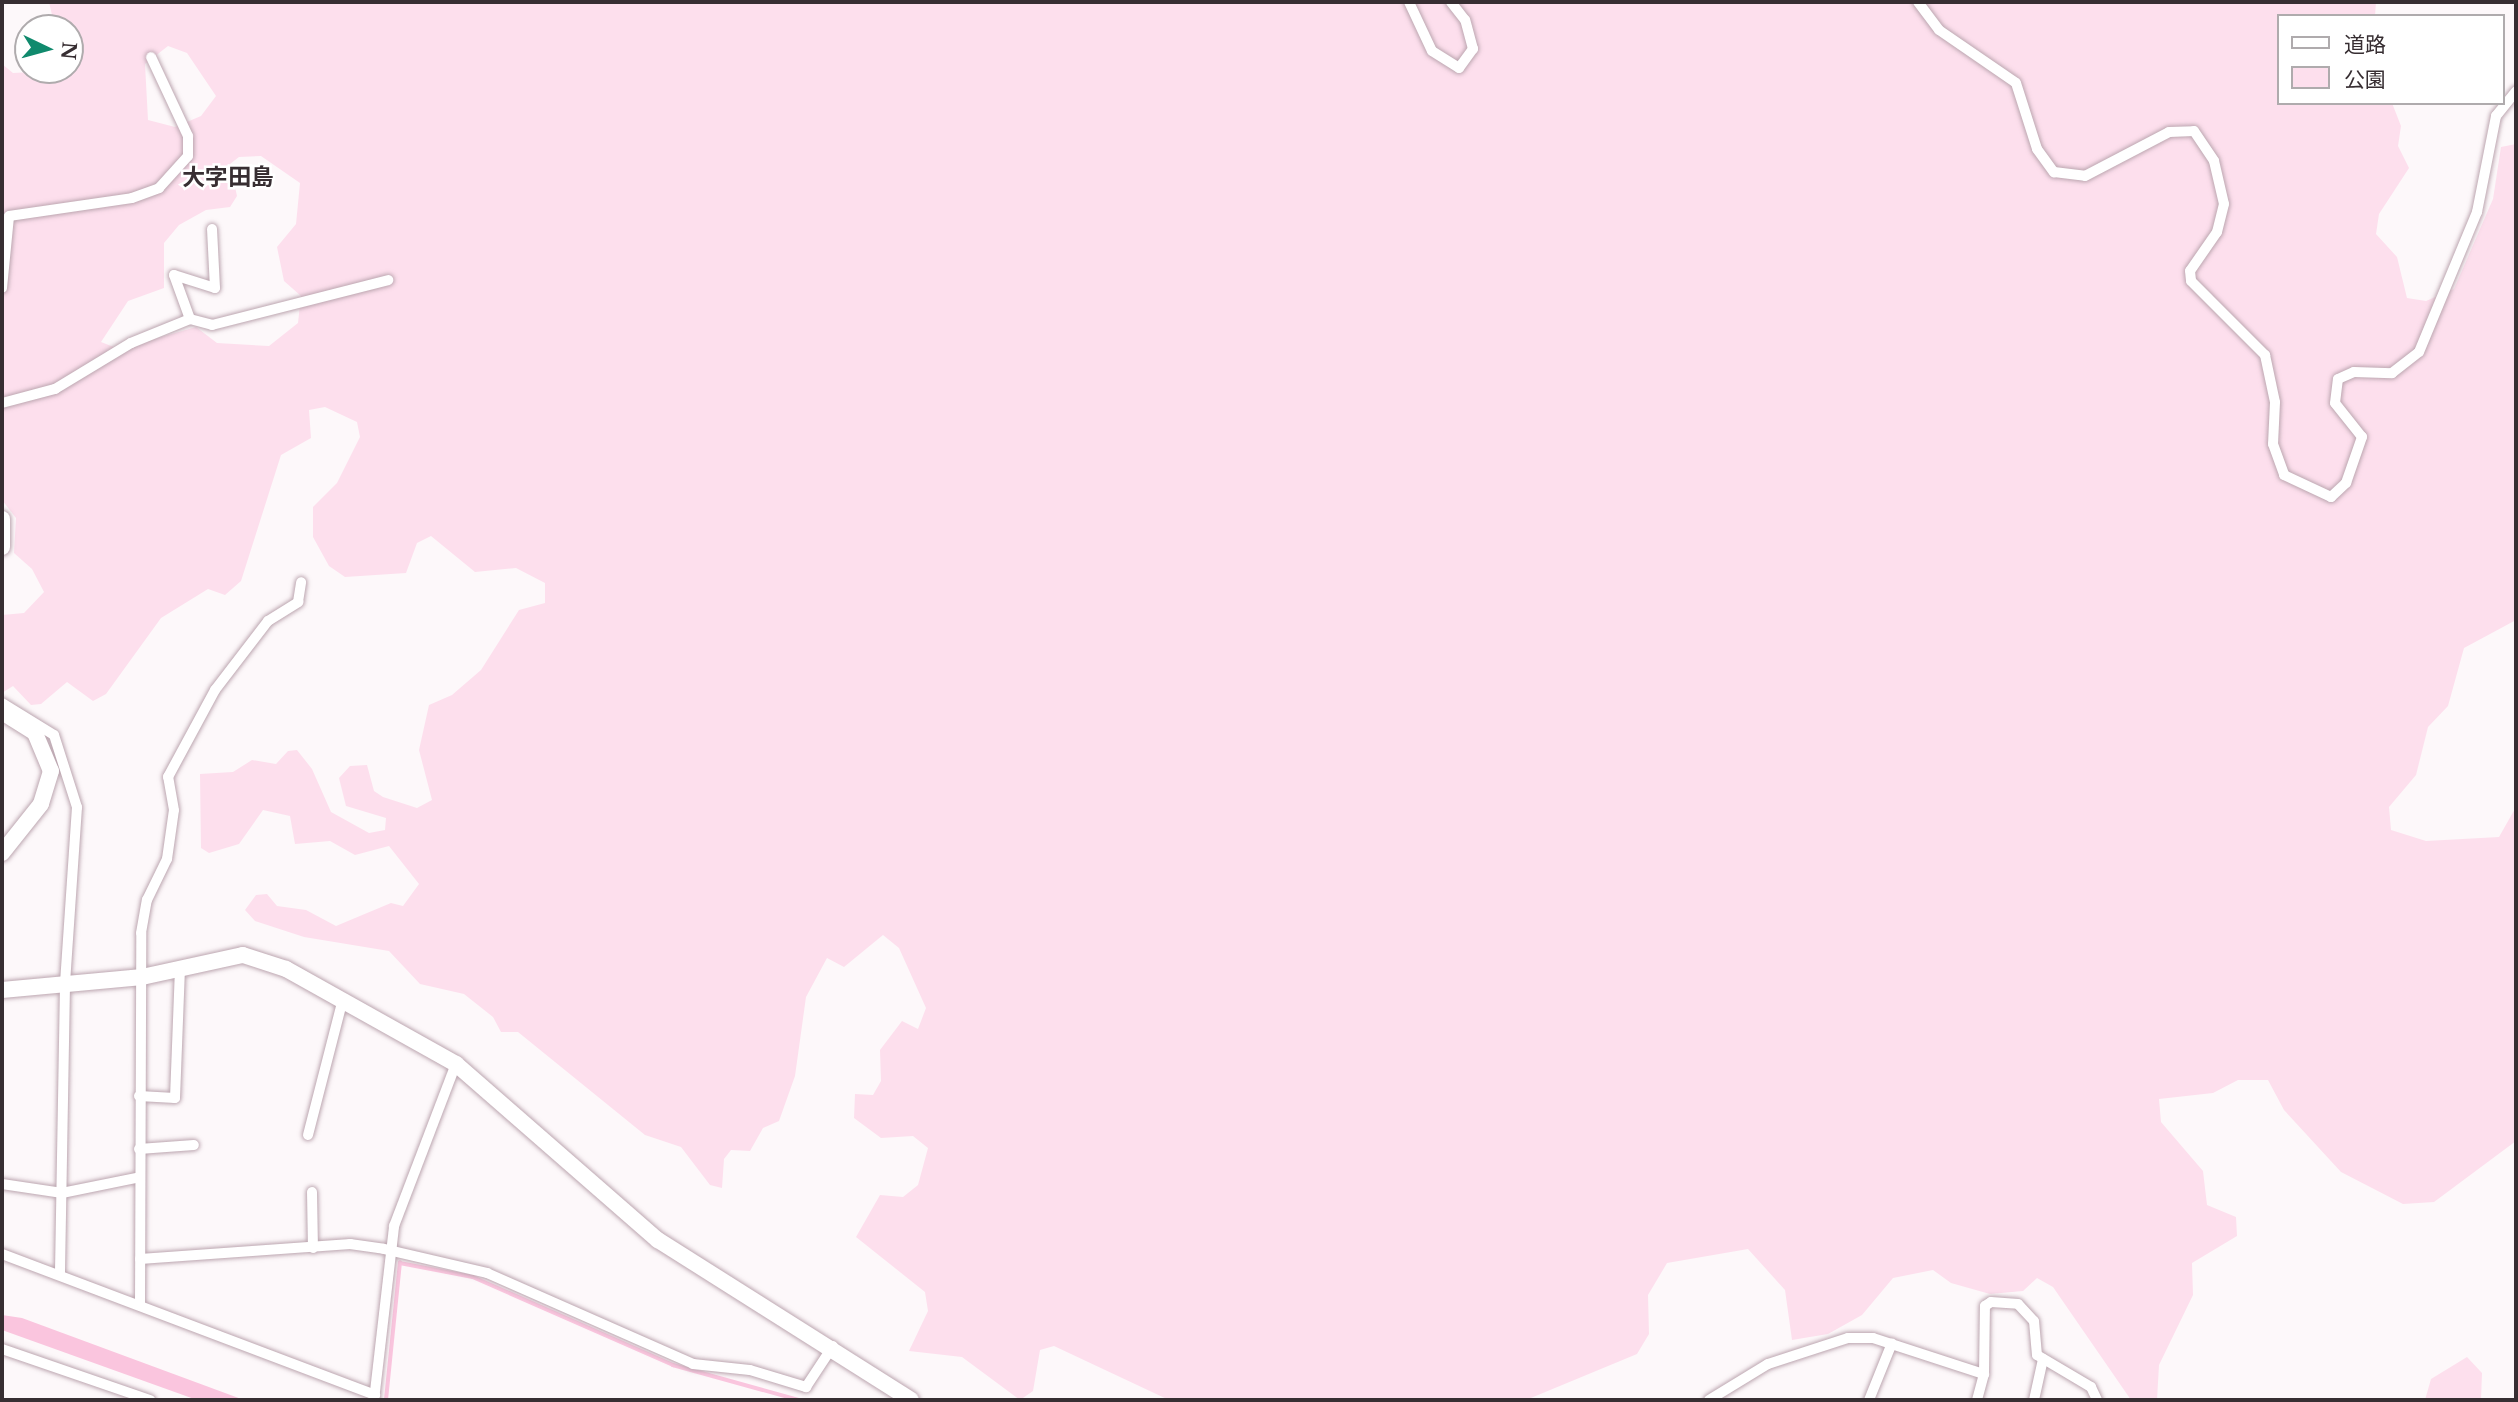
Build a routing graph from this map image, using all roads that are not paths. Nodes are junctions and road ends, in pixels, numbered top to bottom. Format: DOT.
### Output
graph roads {
  1 [pos="1409,2"];
  2 [pos="1451,2"];
  3 [pos="1918,2"];
  4 [pos="151,57"];
  5 [pos="2516,91"];
  6 [pos="212,229"];
  7 [pos="388,280"];
  8 [pos="2,288"];
  9 [pos="190,318"];
  10 [pos="2,403"];
  11 [pos="2,519"];
  12 [pos="2,547"];
  13 [pos="301,582"];
  14 [pos="2,703"];
  15 [pos="2,712"];
  16 [pos="2,853"];
  17 [pos="180,967"];
  18 [pos="142,977"];
  19 [pos="65,985"];
  20 [pos="2,990"];
  21 [pos="343,999"];
  22 [pos="456,1064"];
  23 [pos="139,1096"];
  24 [pos="308,1135"];
  25 [pos="194,1145"];
  26 [pos="139,1149"];
  27 [pos="136,1178"];
  28 [pos="2,1184"];
  29 [pos="312,1192"];
  30 [pos="62,1193"];
  31 [pos="313,1248"];
  32 [pos="2,1254"];
  33 [pos="388,1254"];
  34 [pos="140,1259"];
  35 [pos="60,1274"];
  36 [pos="140,1305"];
  37 [pos="1892,1343"];
  38 [pos="834,1346"];
  39 [pos="2,1349"];
  40 [pos="2043,1359"];
  41 [pos="1984,1374"];
  42 [pos="375,1398"];
  43 [pos="150,1400"];
  44 [pos="911,1400"];
  45 [pos="1709,1400"];
  46 [pos="1869,1400"];
  47 [pos="1977,1400"];
  48 [pos="2034,1400"];
  49 [pos="2097,1400"];
  1 -- 2 [label="street"];
  3 -- 5 [label="street"];
  4 -- 8 [label="street"];
  6 -- 9 [label="street"];
  7 -- 9 [label="street"];
  9 -- 10 [label="street"];
  11 -- 12 [label="street"];
  13 -- 18 [label="street"];
  14 -- 19 [label="street"];
  15 -- 16 [label="street"];
  17 -- 18 [label="street"];
  17 -- 21 [label="street"];
  17 -- 23 [label="street"];
  18 -- 19 [label="street"];
  18 -- 23 [label="street"];
  19 -- 20 [label="street"];
  19 -- 30 [label="street"];
  21 -- 22 [label="street"];
  21 -- 24 [label="street"];
  22 -- 33 [label="street"];
  22 -- 38 [label="street"];
  23 -- 26 [label="street"];
  25 -- 26 [label="street"];
  26 -- 27 [label="street"];
  27 -- 30 [label="street"];
  27 -- 34 [label="street"];
  28 -- 30 [label="street"];
  29 -- 31 [label="street"];
  30 -- 35 [label="street"];
  31 -- 33 [label="street"];
  31 -- 34 [label="street"];
  32 -- 35 [label="street"];
  33 -- 38 [label="street"];
  33 -- 42 [label="street"];
  34 -- 36 [label="street"];
  35 -- 36 [label="street"];
  36 -- 42 [label="street"];
  37 -- 41 [label="street"];
  37 -- 45 [label="street"];
  37 -- 46 [label="street"];
  38 -- 44 [label="street"];
  39 -- 43 [label="street"];
  40 -- 41 [label="street"];
  40 -- 48 [label="street"];
  40 -- 49 [label="street"];
  41 -- 47 [label="street"];
}
